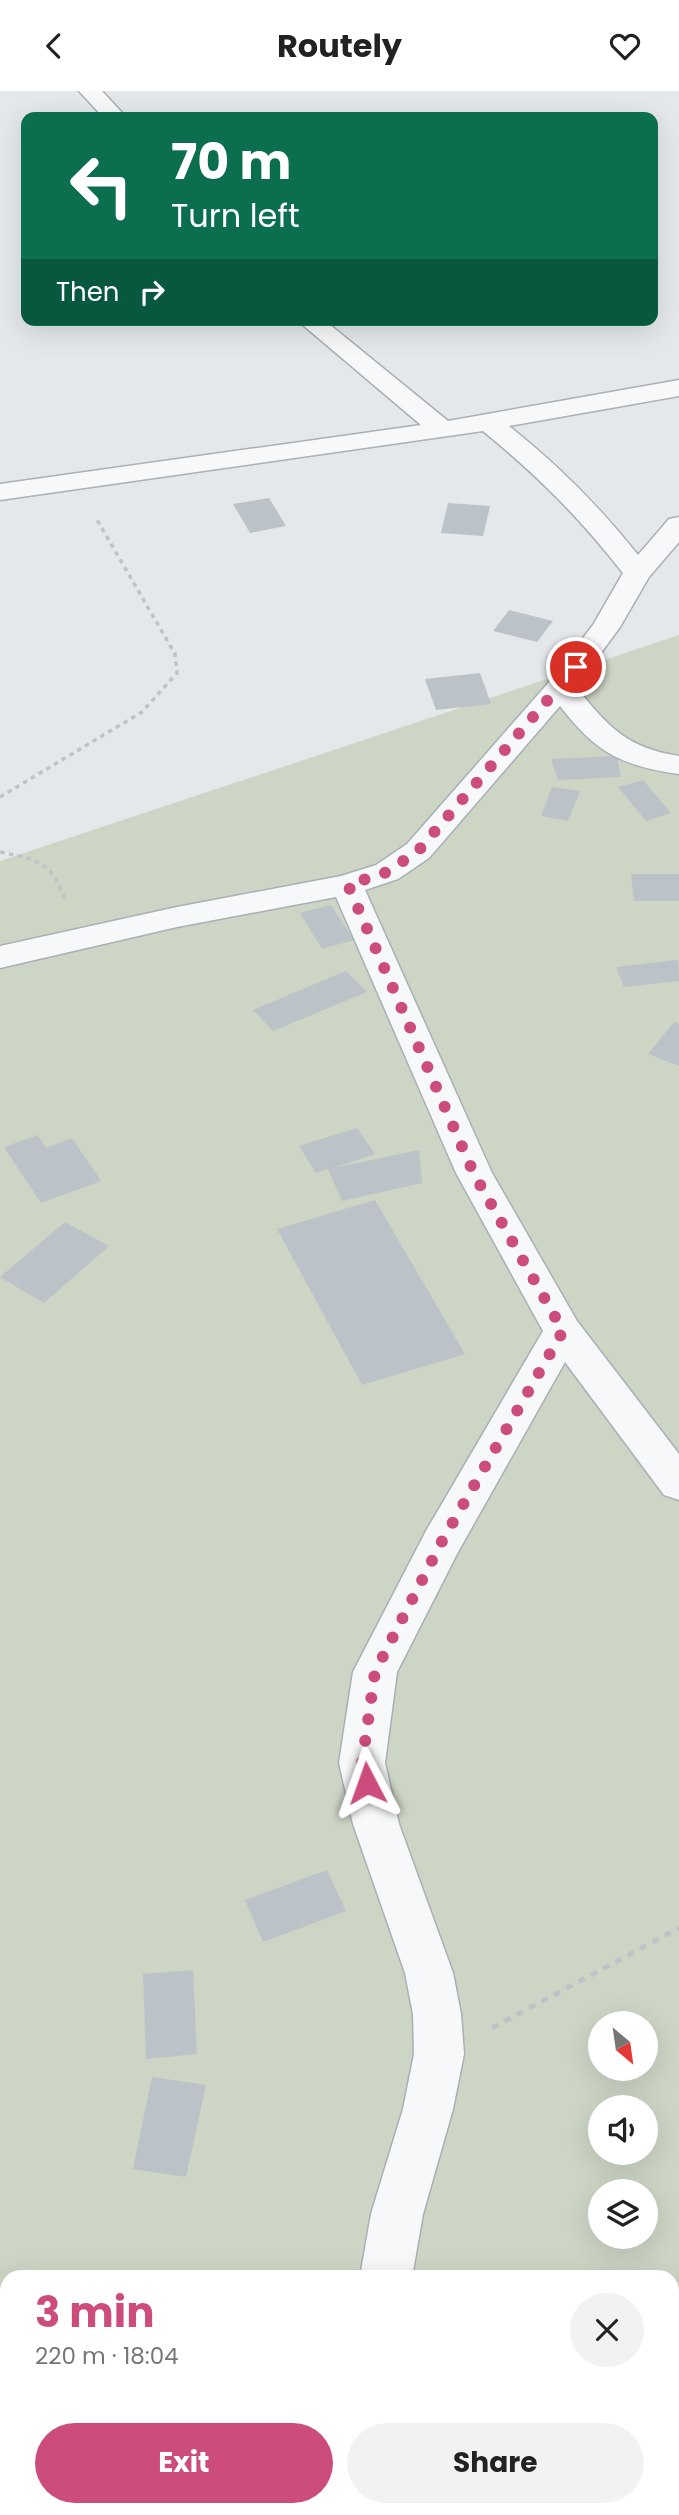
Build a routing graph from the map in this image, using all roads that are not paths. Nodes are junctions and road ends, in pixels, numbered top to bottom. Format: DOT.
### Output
graph roads {
  1 [pos="90,91"];
  2 [pos="110,112"];
  3 [pos="316,326"];
  4 [pos="679,388"];
  5 [pos="489,423"];
  6 [pos="443,430"];
  7 [pos="0,492"];
  8 [pos="679,526"];
  9 [pos="637,573"];
  10 [pos="561,687"];
  11 [pos="679,765"];
  12 [pos="348,885"];
  13 [pos="0,957"];
  14 [pos="563,1331"];
  15 [pos="679,1484"];
  16 [pos="387,2270"];
  1 -- 2 [label="street"];
  3 -- 6 [label="street"];
  4 -- 5 [label="street"];
  5 -- 6 [label="street"];
  5 -- 9 [label="street"];
  6 -- 7 [label="street"];
  8 -- 9 [label="street"];
  9 -- 10 [label="street"];
  10 -- 11 [label="street"];
  10 -- 12 [label="street"];
  12 -- 13 [label="street"];
  12 -- 14 [label="street"];
  14 -- 15 [label="street"];
  14 -- 16 [label="street"];
}
